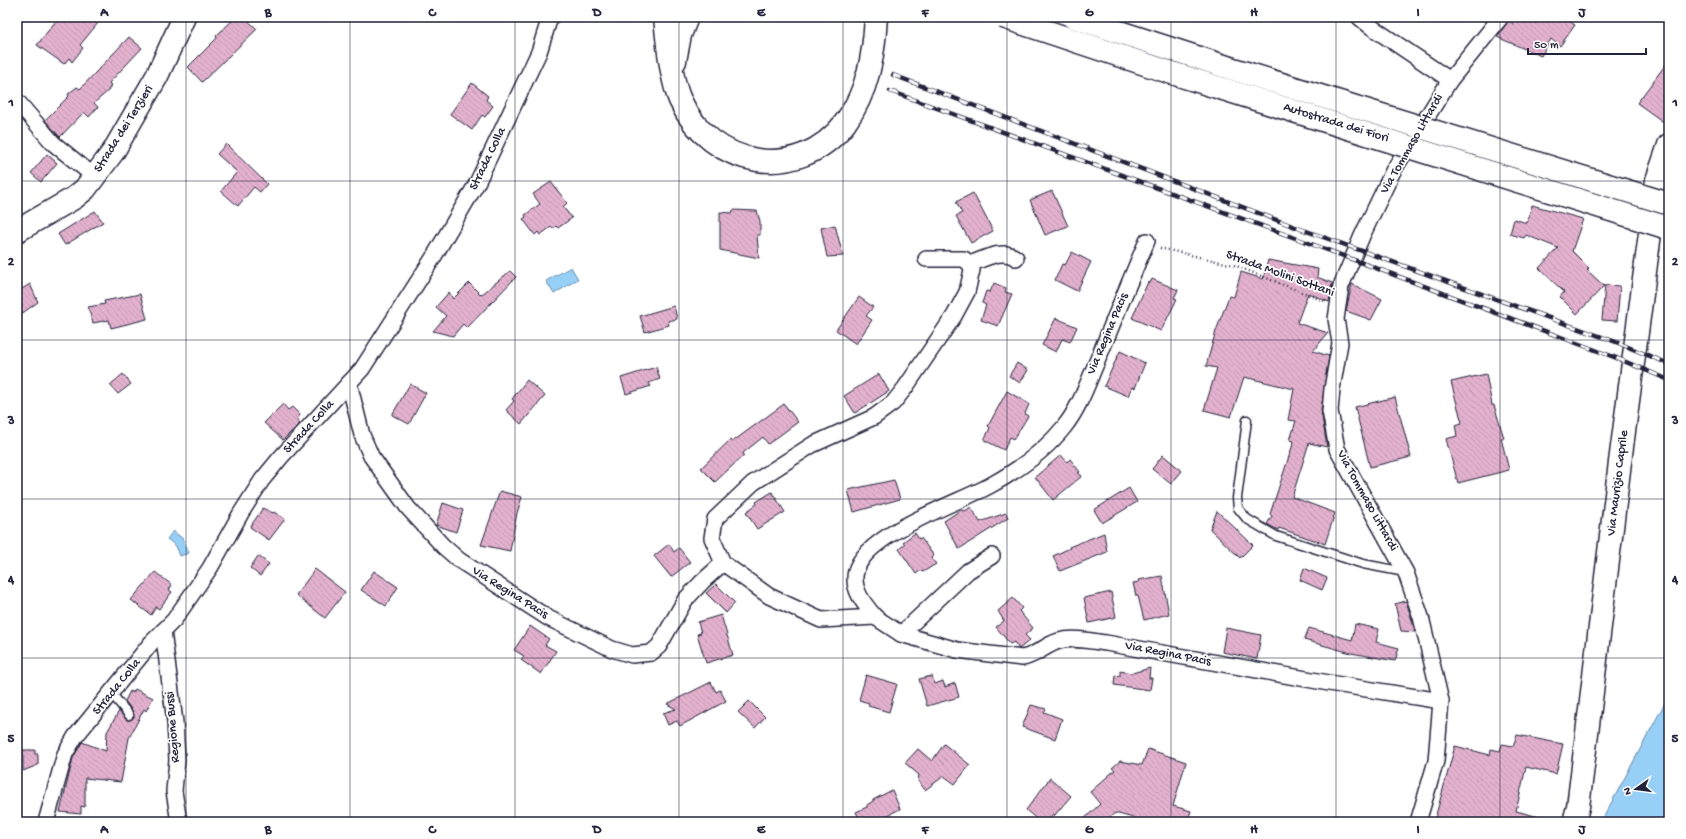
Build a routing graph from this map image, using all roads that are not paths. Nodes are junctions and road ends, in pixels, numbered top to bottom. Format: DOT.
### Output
graph roads {
  1 [pos="184,17"];
  2 [pos="550,17"];
  3 [pos="665,17"];
  4 [pos="687,17"];
  5 [pos="876,17"];
  6 [pos="1003,17"];
  7 [pos="1073,17"];
  8 [pos="1359,17"];
  9 [pos="1501,17"];
  10 [pos="673,72"];
  11 [pos="1450,80"];
  12 [pos="17,101"];
  13 [pos="1669,146"];
  14 [pos="95,177"];
  15 [pos="1669,204"];
  16 [pos="1669,228"];
  17 [pos="17,231"];
  18 [pos="1146,243"];
  19 [pos="1016,258"];
  20 [pos="926,259"];
  21 [pos="970,264"];
  22 [pos="349,383"];
  23 [pos="1247,420"];
  24 [pos="992,556"];
  25 [pos="723,563"];
  26 [pos="1406,573"];
  27 [pos="875,617"];
  28 [pos="163,631"];
  29 [pos="901,634"];
  30 [pos="112,694"];
  31 [pos="1440,701"];
  32 [pos="129,714"];
  33 [pos="46,822"];
  34 [pos="179,822"];
  35 [pos="1418,822"];
  36 [pos="1574,822"];
  1 -- 14 [label="main road, Strada dei Terzieri"];
  2 -- 22 [label="street, Strada Colla"];
  3 -- 10 [label="main road"];
  4 -- 10 [label="main road"];
  5 -- 10 [label="main road"];
  6 -- 16 [label="main road, Autostrada dei Fiori, bridge"];
  7 -- 15 [label="main road, Autostrada dei Fiori, bridge"];
  8 -- 11 [label="street, Via Tommaso Littardi"];
  9 -- 11 [label="street, Via Tommaso Littardi"];
  11 -- 26 [label="street, Via Tommaso Littardi"];
  12 -- 14 [label="street"];
  13 -- 36 [label="main road, Via Maurizio Caprile"];
  14 -- 17 [label="main road, Strada dei Terzieri"];
  18 -- 27 [label="street, Via Regina Pacis"];
  19 -- 21 [label="street"];
  20 -- 21 [label="street"];
  21 -- 25 [label="street"];
  22 -- 25 [label="street, Via Regina Pacis"];
  22 -- 28 [label="street, Strada Colla"];
  23 -- 26 [label="lane"];
  24 -- 29 [label="street"];
  25 -- 27 [label="street"];
  26 -- 31 [label="street, Via Tommaso Littardi"];
  27 -- 29 [label="street, Via Regina Pacis"];
  28 -- 30 [label="street, Strada Colla"];
  28 -- 34 [label="street, Regione Bussi"];
  29 -- 31 [label="street, Via Regina Pacis"];
  30 -- 32 [label="lane"];
  30 -- 33 [label="street, Strada Colla"];
  31 -- 35 [label="street, Via Tommaso Littardi"];
}
